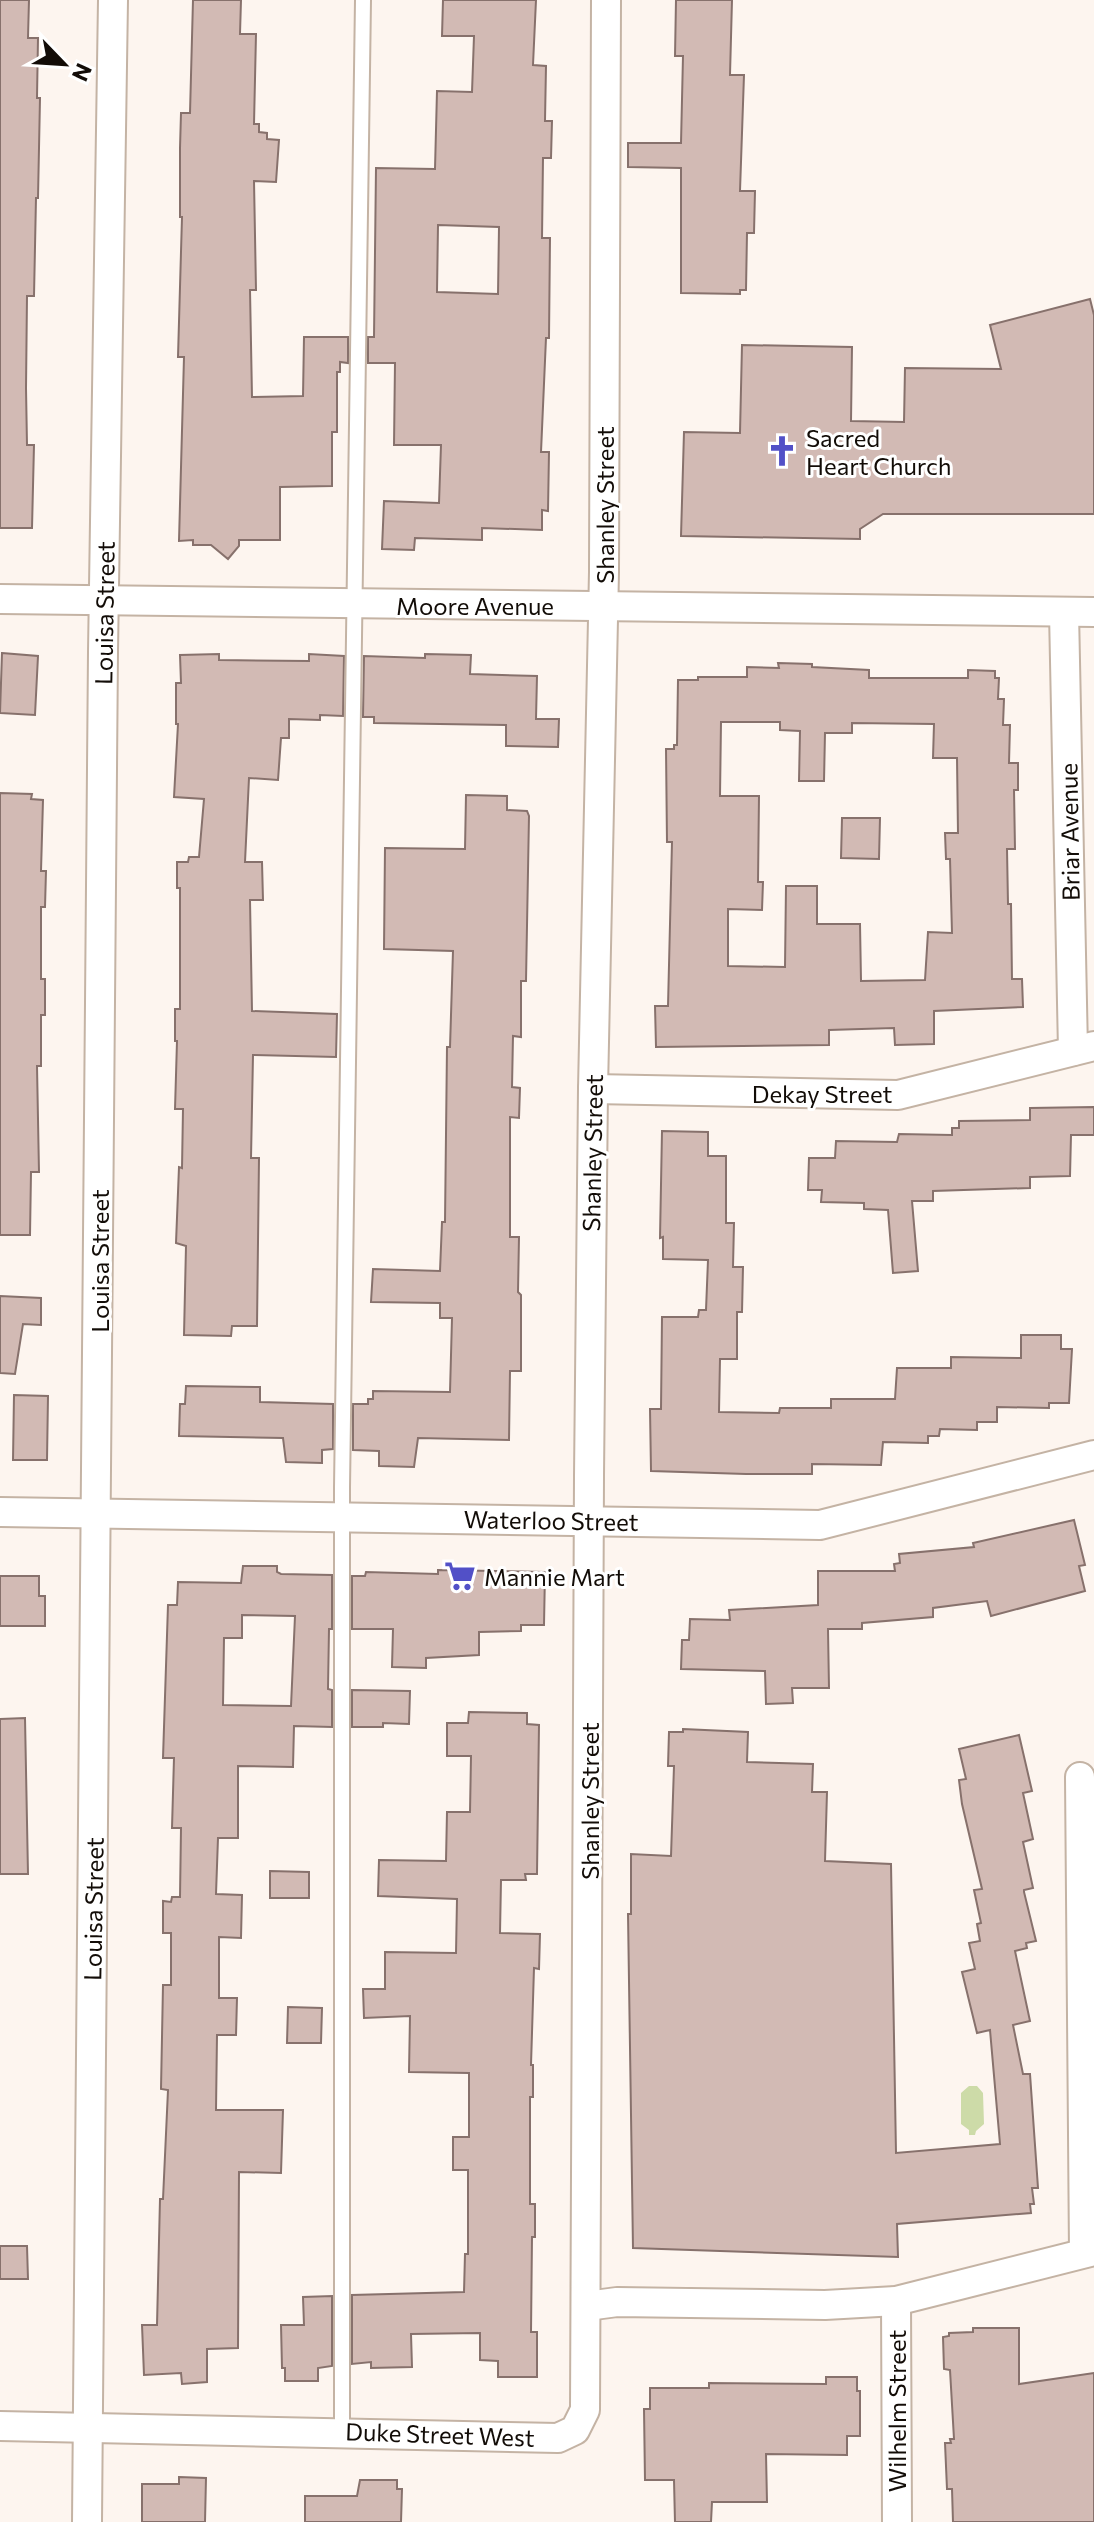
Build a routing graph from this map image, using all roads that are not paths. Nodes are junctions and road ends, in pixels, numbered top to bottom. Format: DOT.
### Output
graph roads {
  1 [pos="113,0"];
  2 [pos="363,0"];
  3 [pos="606,0"];
  4 [pos="0,599"];
  5 [pos="104,601"];
  6 [pos="354,604"];
  7 [pos="603,606"];
  8 [pos="1064,612"];
  9 [pos="1094,612"];
  10 [pos="1084,1048"];
  11 [pos="593,1089"];
  12 [pos="1094,1455"];
  13 [pos="0,1512"];
  14 [pos="97,1514"];
  15 [pos="342,1517"];
  16 [pos="590,1521"];
  17 [pos="1080,1777"];
  18 [pos="1089,2252"];
  19 [pos="896,2301"];
  20 [pos="587,2306"];
  21 [pos="0,2426"];
  22 [pos="87,2426"];
  23 [pos="342,2432"];
  24 [pos="87,2522"];
  25 [pos="897,2522"];
  1 -- 5 [label="street, Louisa Street"];
  2 -- 6 [label="lane"];
  3 -- 7 [label="street, Shanley Street"];
  4 -- 5 [label="street, Moore Avenue"];
  5 -- 6 [label="street, Moore Avenue"];
  5 -- 14 [label="street, Louisa Street"];
  6 -- 7 [label="street, Moore Avenue"];
  6 -- 15 [label="lane"];
  7 -- 8 [label="street, Moore Avenue"];
  7 -- 11 [label="street, Shanley Street"];
  8 -- 9 [label="street, Moore Avenue"];
  8 -- 10 [label="street, Briar Avenue"];
  10 -- 11 [label="street, Dekay Street"];
  11 -- 16 [label="street, Shanley Street"];
  12 -- 16 [label="street, Waterloo Street"];
  13 -- 14 [label="street, Waterloo Street"];
  14 -- 15 [label="street, Waterloo Street"];
  14 -- 22 [label="street, Louisa Street"];
  15 -- 16 [label="street, Waterloo Street"];
  15 -- 23 [label="lane"];
  16 -- 20 [label="street, Shanley Street"];
  17 -- 18 [label="street"];
  18 -- 19 [label="street"];
  19 -- 20 [label="street"];
  19 -- 25 [label="street, Wilhelm Street"];
  20 -- 23 [label="street, Duke Street West"];
  21 -- 22 [label="street, Duke Street West"];
  22 -- 23 [label="street, Duke Street West"];
  22 -- 24 [label="street, Louisa Street"];
}
